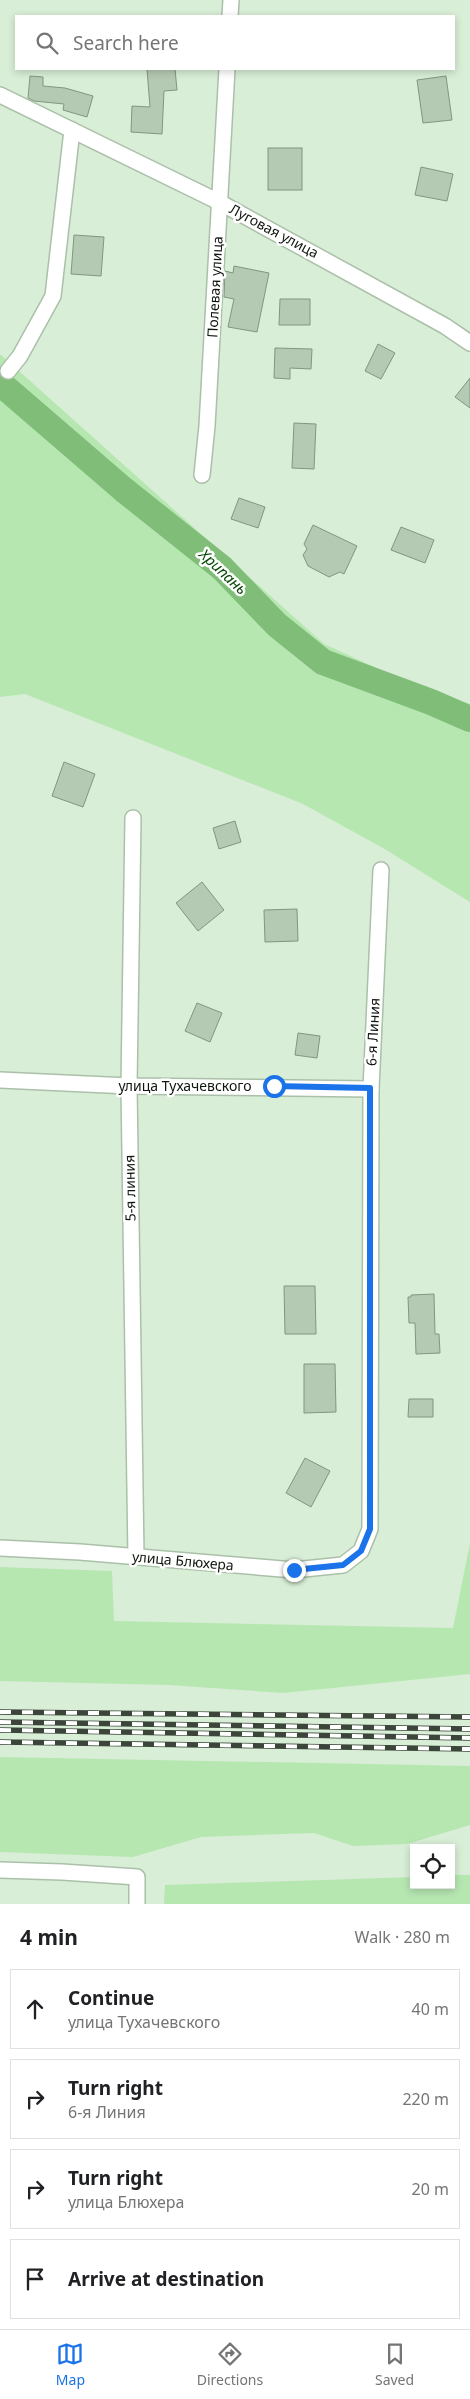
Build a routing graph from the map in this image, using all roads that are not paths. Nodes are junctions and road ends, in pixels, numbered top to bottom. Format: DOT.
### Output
graph roads {
  1 [pos="231,0"];
  2 [pos="230,15"];
  3 [pos="227,70"];
  4 [pos="0,95"];
  5 [pos="72,130"];
  6 [pos="219,202"];
  7 [pos="470,343"];
  8 [pos="8,372"];
  9 [pos="202,475"];
  10 [pos="133,818"];
  11 [pos="381,870"];
  12 [pos="0,1080"];
  13 [pos="129,1086"];
  14 [pos="370,1088"];
  15 [pos="0,1548"];
  16 [pos="361,1551"];
  17 [pos="136,1557"];
  18 [pos="0,1870"];
  19 [pos="136,1904"];
  1 -- 2 [label="street"];
  3 -- 6 [label="street, Полевая улица"];
  4 -- 5 [label="street, Луговая улица"];
  5 -- 6 [label="street, Луговая улица"];
  5 -- 8 [label="street"];
  6 -- 7 [label="street, Луговая улица"];
  6 -- 9 [label="street, Полевая улица"];
  10 -- 13 [label="street, 5-я линия"];
  11 -- 14 [label="street, 6-я Линия"];
  12 -- 13 [label="street, улица Тухачевского"];
  13 -- 14 [label="street, улица Тухачевского"];
  13 -- 17 [label="street, 5-я линия"];
  14 -- 16 [label="street, 6-я Линия"];
  15 -- 17 [label="street, улица Блюхера"];
  16 -- 17 [label="street, улица Блюхера"];
  18 -- 19 [label="street"];
}
